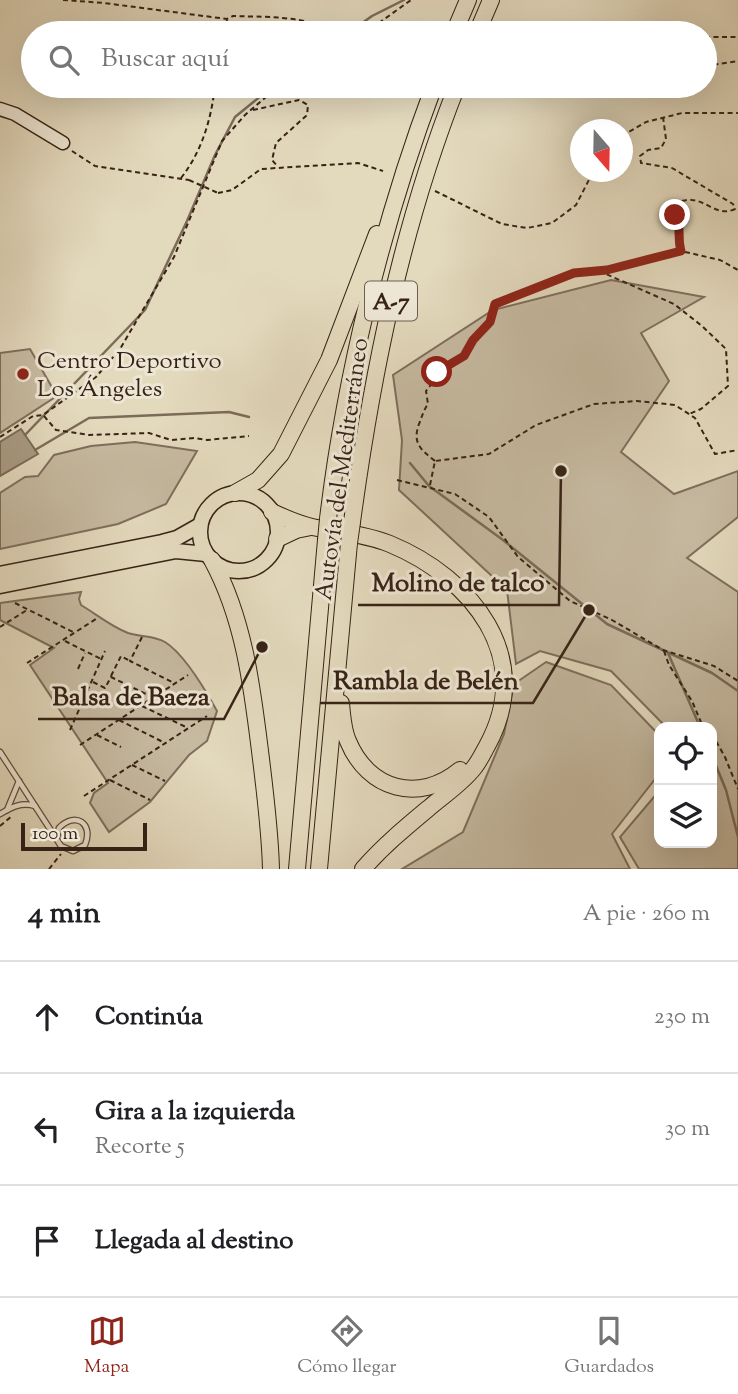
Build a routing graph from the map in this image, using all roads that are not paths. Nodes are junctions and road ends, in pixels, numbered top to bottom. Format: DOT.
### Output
graph roads {
  1 [pos="468,0"];
  2 [pos="491,0"];
  3 [pos="459,21"];
  4 [pos="482,21"];
  5 [pos="430,98"];
  6 [pos="453,98"];
  7 [pos="0,109"];
  8 [pos="63,144"];
  9 [pos="406,168"];
  10 [pos="235,493"];
  11 [pos="272,512"];
  12 [pos="200,525"];
  13 [pos="311,527"];
  14 [pos="277,539"];
  15 [pos="209,557"];
  16 [pos="0,574"];
  17 [pos="0,586"];
  18 [pos="337,669"];
  19 [pos="486,748"];
  20 [pos="0,752"];
  21 [pos="19,781"];
  22 [pos="37,807"];
  23 [pos="6,810"];
  24 [pos="0,814"];
  25 [pos="47,822"];
  26 [pos="59,828"];
  27 [pos="57,838"];
  28 [pos="271,869"];
  29 [pos="297,869"];
  30 [pos="319,869"];
  31 [pos="363,869"];
  1 -- 3 [label="highway"];
  2 -- 4 [label="highway"];
  5 -- 9 [label="highway, Autovía del Mediterráneo / A-7"];
  6 -- 18 [label="highway, Autovía del Mediterráneo / A-7, bridge"];
  7 -- 8 [label="street"];
  9 -- 10 [label="highway"];
  9 -- 29 [label="highway, Autovía del Mediterráneo / A-7, bridge"];
  10 -- 11 [label="main road"];
  10 -- 12 [label="main road"];
  11 -- 13 [label="highway"];
  11 -- 14 [label="main road"];
  12 -- 15 [label="main road"];
  12 -- 16 [label="main road"];
  13 -- 14 [label="highway"];
  13 -- 19 [label="highway"];
  14 -- 15 [label="main road"];
  15 -- 17 [label="main road"];
  15 -- 28 [label="highway"];
  18 -- 19 [label="highway"];
  18 -- 30 [label="highway, Autovía del Mediterráneo / A-7"];
  19 -- 31 [label="highway"];
  20 -- 21 [label="lane"];
  21 -- 22 [label="lane"];
  21 -- 23 [label="lane"];
  22 -- 23 [label="lane"];
  22 -- 25 [label="lane"];
  23 -- 24 [label="lane"];
  25 -- 26 [label="lane"];
  25 -- 27 [label="lane"];
  26 -- 27 [label="lane"];
  26 -- 27 [label="lane"];
}
